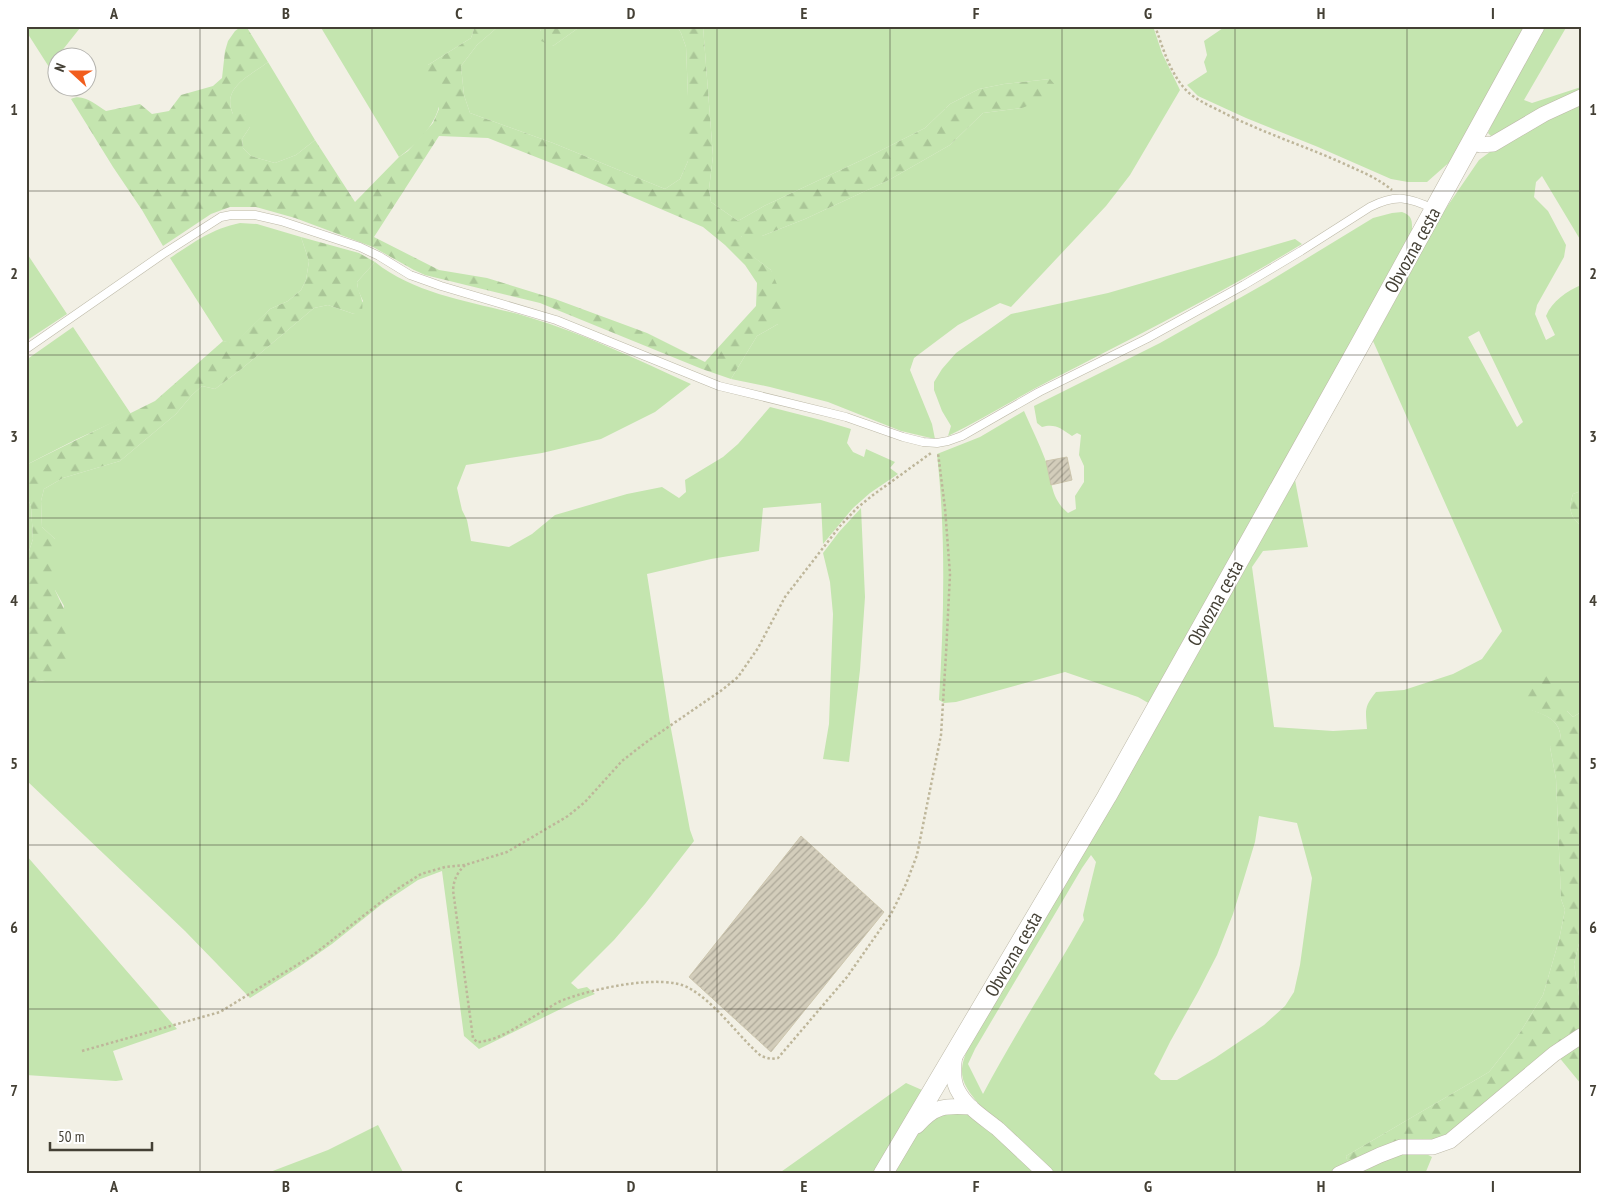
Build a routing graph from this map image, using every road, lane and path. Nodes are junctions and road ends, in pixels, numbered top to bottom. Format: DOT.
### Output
graph roads {
  1 [pos="1155,26"];
  2 [pos="1535,26"];
  3 [pos="1581,97"];
  4 [pos="1472,140"];
  5 [pos="1401,197"];
  6 [pos="1434,209"];
  7 [pos="26,349"];
  8 [pos="937,443"];
  9 [pos="465,865"];
  10 [pos="1581,1036"];
  11 [pos="82,1051"];
  12 [pos="955,1053"];
  13 [pos="971,1107"];
  14 [pos="900,1146"];
  15 [pos="883,1174"];
  16 [pos="1046,1174"];
  17 [pos="1339,1174"];
  1 -- 5 [label="path"];
  2 -- 4 [label="street, Obvozna cesta"];
  3 -- 4 [label="street"];
  4 -- 6 [label="street, Obvozna cesta"];
  5 -- 6 [label="lane"];
  5 -- 8 [label="lane"];
  6 -- 12 [label="street, Obvozna cesta"];
  7 -- 8 [label="lane"];
  8 -- 9 [label="path"];
  8 -- 9 [label="path"];
  9 -- 11 [label="path"];
  10 -- 17 [label="street"];
  12 -- 13 [label="street"];
  12 -- 14 [label="street, Obvozna cesta"];
  13 -- 14 [label="street"];
  13 -- 16 [label="street"];
  14 -- 15 [label="street, Obvozna cesta"];
}
